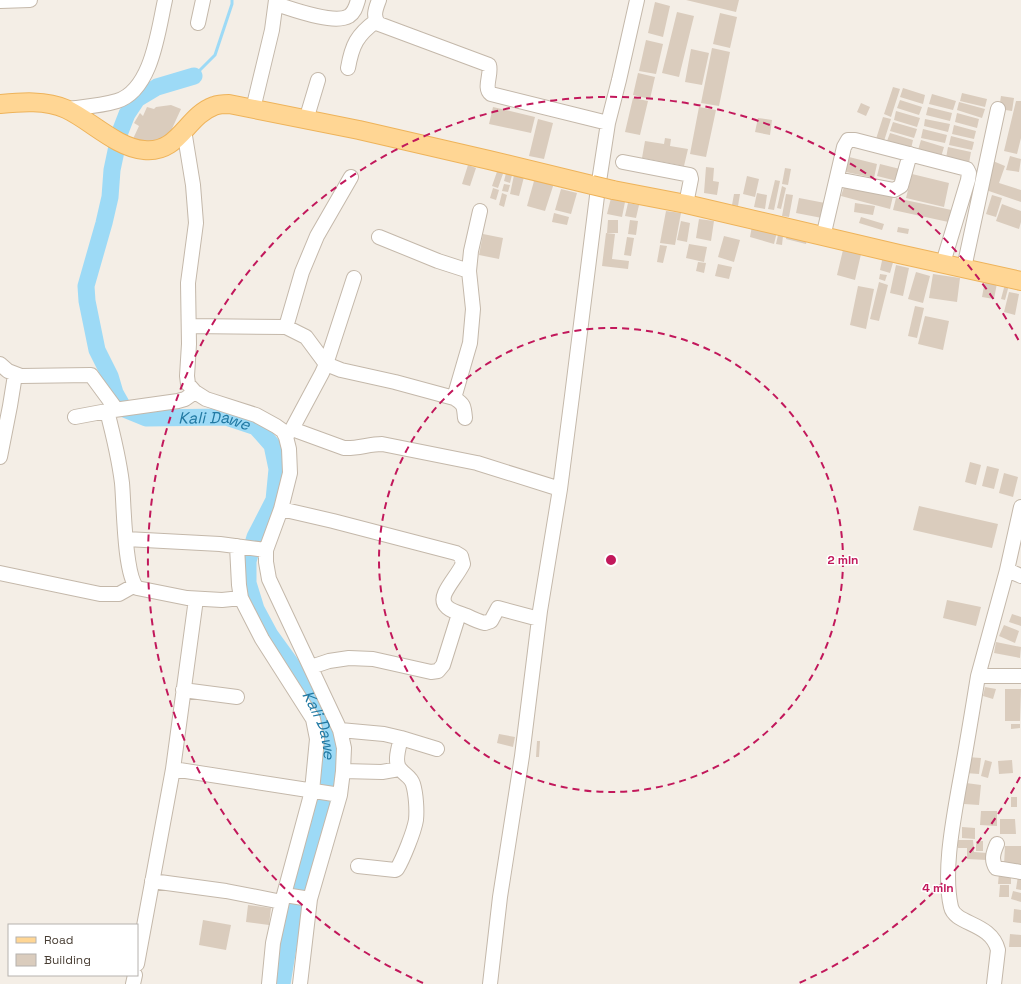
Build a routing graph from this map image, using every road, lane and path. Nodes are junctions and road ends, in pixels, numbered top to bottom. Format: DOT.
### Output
graph roads {
  1 [pos="30,0"];
  2 [pos="165,0"];
  3 [pos="204,0"];
  4 [pos="358,0"];
  5 [pos="378,0"];
  6 [pos="637,0"];
  7 [pos="0,1"];
  8 [pos="276,2"];
  9 [pos="376,21"];
  10 [pos="198,23"];
  11 [pos="348,68"];
  12 [pos="318,80"];
  13 [pos="0,104"];
  14 [pos="66,109"];
  15 [pos="253,109"];
  16 [pos="998,109"];
  17 [pos="306,120"];
  18 [pos="608,123"];
  19 [pos="184,130"];
  20 [pos="910,154"];
  21 [pos="623,162"];
  22 [pos="351,177"];
  23 [pos="837,179"];
  24 [pos="686,204"];
  25 [pos="480,211"];
  26 [pos="823,236"];
  27 [pos="379,237"];
  28 [pos="943,263"];
  29 [pos="964,268"];
  30 [pos="469,271"];
  31 [pos="354,278"];
  32 [pos="1021,281"];
  33 [pos="188,326"];
  34 [pos="286,326"];
  35 [pos="0,364"];
  36 [pos="326,364"];
  37 [pos="15,375"];
  38 [pos="195,392"];
  39 [pos="454,398"];
  40 [pos="112,410"];
  41 [pos="74,416"];
  42 [pos="465,418"];
  43 [pos="289,433"];
  44 [pos="0,457"];
  45 [pos="560,489"];
  46 [pos="1021,507"];
  47 [pos="281,509"];
  48 [pos="126,539"];
  49 [pos="251,548"];
  50 [pos="1007,570"];
  51 [pos="0,573"];
  52 [pos="1021,576"];
  53 [pos="135,585"];
  54 [pos="240,598"];
  55 [pos="196,599"];
  56 [pos="460,614"];
  57 [pos="539,619"];
  58 [pos="311,667"];
  59 [pos="978,676"];
  60 [pos="1021,676"];
  61 [pos="183,690"];
  62 [pos="238,697"];
  63 [pos="340,730"];
  64 [pos="401,738"];
  65 [pos="437,748"];
  66 [pos="400,769"];
  67 [pos="172,770"];
  68 [pos="343,771"];
  69 [pos="327,793"];
  70 [pos="996,844"];
  71 [pos="358,866"];
  72 [pos="1021,872"];
  73 [pos="152,881"];
  74 [pos="284,898"];
  75 [pos="310,899"];
  76 [pos="138,958"];
  77 [pos="269,984"];
  78 [pos="300,984"];
  79 [pos="490,984"];
  80 [pos="994,984"];
  1 -- 7 [label="street"];
  2 -- 14 [label="street"];
  3 -- 10 [label="street"];
  4 -- 8 [label="street"];
  5 -- 9 [label="street"];
  6 -- 18 [label="street"];
  8 -- 15 [label="street"];
  9 -- 11 [label="street"];
  9 -- 18 [label="street"];
  12 -- 17 [label="street"];
  13 -- 14 [label="main road"];
  14 -- 19 [label="main road"];
  15 -- 17 [label="main road"];
  15 -- 19 [label="main road"];
  16 -- 29 [label="street"];
  17 -- 24 [label="main road, bridge"];
  18 -- 45 [label="street"];
  19 -- 33 [label="street"];
  20 -- 23 [label="street"];
  20 -- 23 [label="street"];
  20 -- 28 [label="street"];
  21 -- 24 [label="street"];
  22 -- 34 [label="street"];
  23 -- 26 [label="street"];
  24 -- 26 [label="main road"];
  25 -- 30 [label="street"];
  26 -- 28 [label="main road"];
  27 -- 30 [label="street"];
  28 -- 29 [label="main road"];
  29 -- 32 [label="main road"];
  30 -- 39 [label="street"];
  31 -- 36 [label="street"];
  33 -- 34 [label="street"];
  33 -- 38 [label="street"];
  34 -- 36 [label="street"];
  35 -- 37 [label="street"];
  36 -- 39 [label="street"];
  36 -- 43 [label="street"];
  37 -- 40 [label="street"];
  37 -- 44 [label="street"];
  38 -- 40 [label="street"];
  38 -- 43 [label="street"];
  39 -- 42 [label="street"];
  40 -- 41 [label="street"];
  40 -- 48 [label="street"];
  43 -- 45 [label="street"];
  43 -- 47 [label="street"];
  45 -- 57 [label="street"];
  46 -- 50 [label="street"];
  47 -- 49 [label="street"];
  47 -- 56 [label="street"];
  48 -- 49 [label="street"];
  48 -- 53 [label="street"];
  49 -- 54 [label="street"];
  49 -- 58 [label="street"];
  50 -- 52 [label="street"];
  50 -- 59 [label="street"];
  51 -- 53 [label="street"];
  53 -- 55 [label="street"];
  54 -- 55 [label="street"];
  54 -- 69 [label="street"];
  55 -- 61 [label="street"];
  56 -- 57 [label="street"];
  56 -- 58 [label="street"];
  57 -- 79 [label="street"];
  58 -- 63 [label="street"];
  59 -- 60 [label="street"];
  59 -- 80 [label="street"];
  61 -- 62 [label="street"];
  61 -- 67 [label="street"];
  63 -- 64 [label="street"];
  63 -- 68 [label="street"];
  64 -- 65 [label="street"];
  64 -- 66 [label="street"];
  66 -- 68 [label="street"];
  66 -- 71 [label="street"];
  67 -- 69 [label="street"];
  67 -- 73 [label="street"];
  68 -- 69 [label="street"];
  69 -- 74 [label="street"];
  69 -- 75 [label="street"];
  70 -- 72 [label="street"];
  73 -- 74 [label="street"];
  73 -- 76 [label="street"];
  74 -- 75 [label="street"];
  74 -- 77 [label="street"];
  75 -- 78 [label="street"];
}
